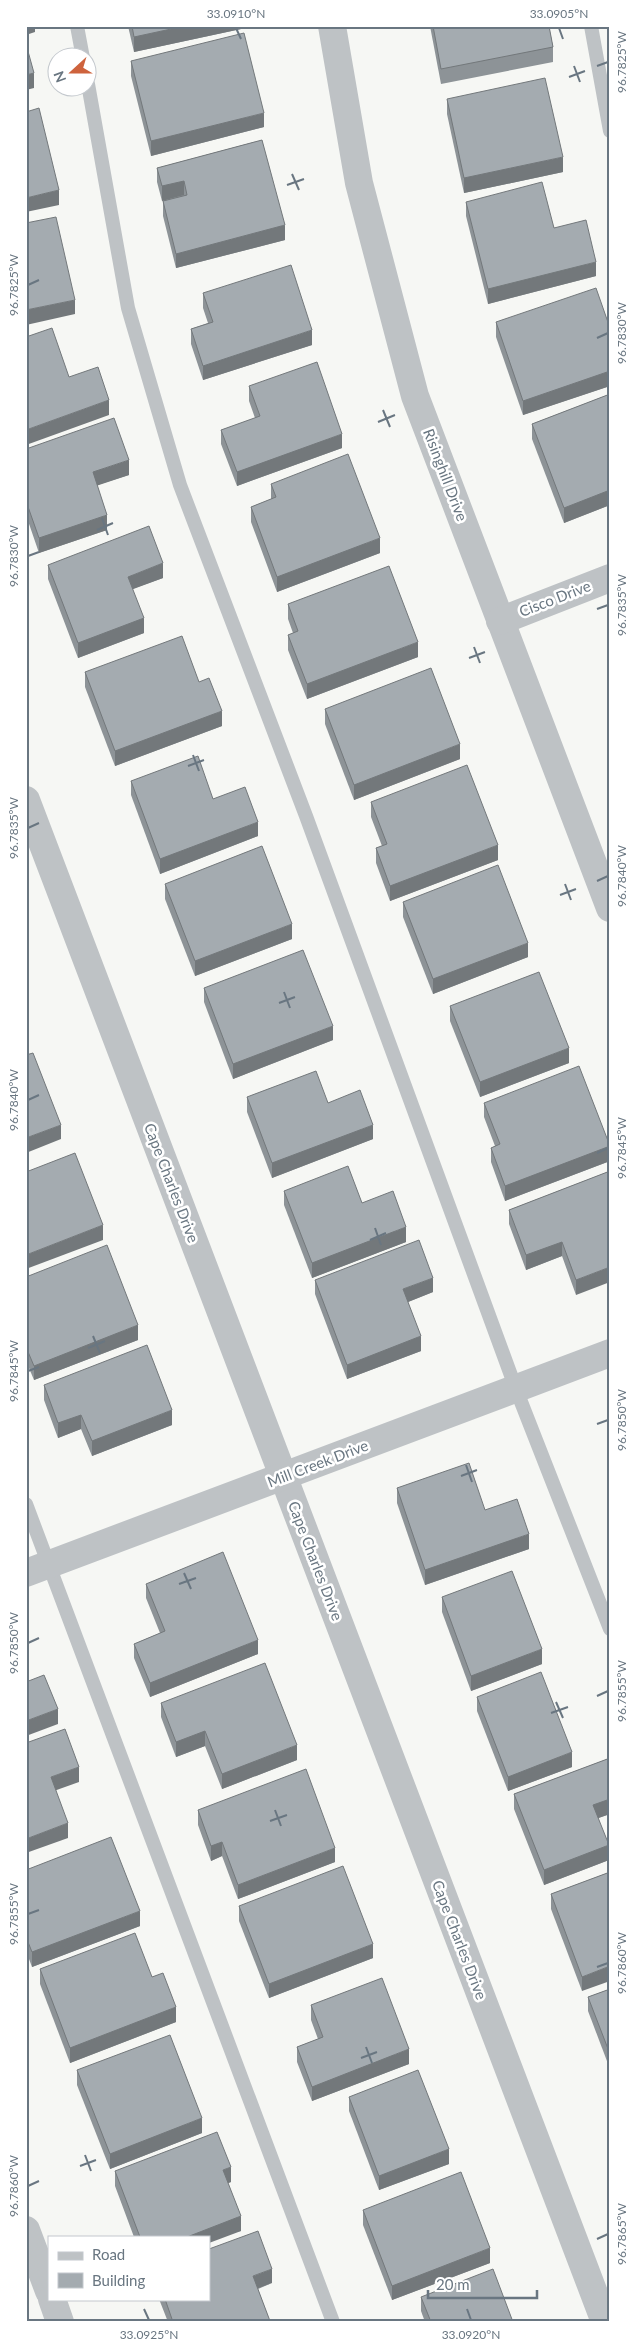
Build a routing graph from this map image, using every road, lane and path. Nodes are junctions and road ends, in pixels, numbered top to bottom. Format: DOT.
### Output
graph roads {
  1 [pos="77,26"];
  2 [pos="332,26"];
  3 [pos="591,26"];
  4 [pos="81,48"];
  5 [pos="90,98"];
  6 [pos="610,131"];
  7 [pos="610,578"];
  8 [pos="500,621"];
  9 [pos="26,800"];
  10 [pos="610,908"];
  11 [pos="610,1353"];
  12 [pos="516,1389"];
  13 [pos="282,1477"];
  14 [pos="26,1504"];
  15 [pos="37,1569"];
  16 [pos="610,1629"];
  17 [pos="26,2230"];
  18 [pos="48,2288"];
  19 [pos="52,2300"];
  20 [pos="60,2322"];
  21 [pos="333,2322"];
  22 [pos="605,2322"];
  1 -- 4 [label="lane"];
  2 -- 8 [label="street, Risinghill Drive"];
  3 -- 6 [label="lane"];
  5 -- 12 [label="lane"];
  7 -- 8 [label="street, Cisco Drive"];
  8 -- 10 [label="street, Risinghill Drive"];
  9 -- 13 [label="street, Cape Charles Drive"];
  11 -- 12 [label="street, Mill Creek Drive"];
  12 -- 13 [label="street, Mill Creek Drive"];
  12 -- 16 [label="lane"];
  13 -- 15 [label="street, Mill Creek Drive"];
  13 -- 22 [label="street, Cape Charles Drive"];
  14 -- 15 [label="lane"];
  15 -- 21 [label="lane"];
  17 -- 18 [label="street"];
  19 -- 20 [label="street"];
}
